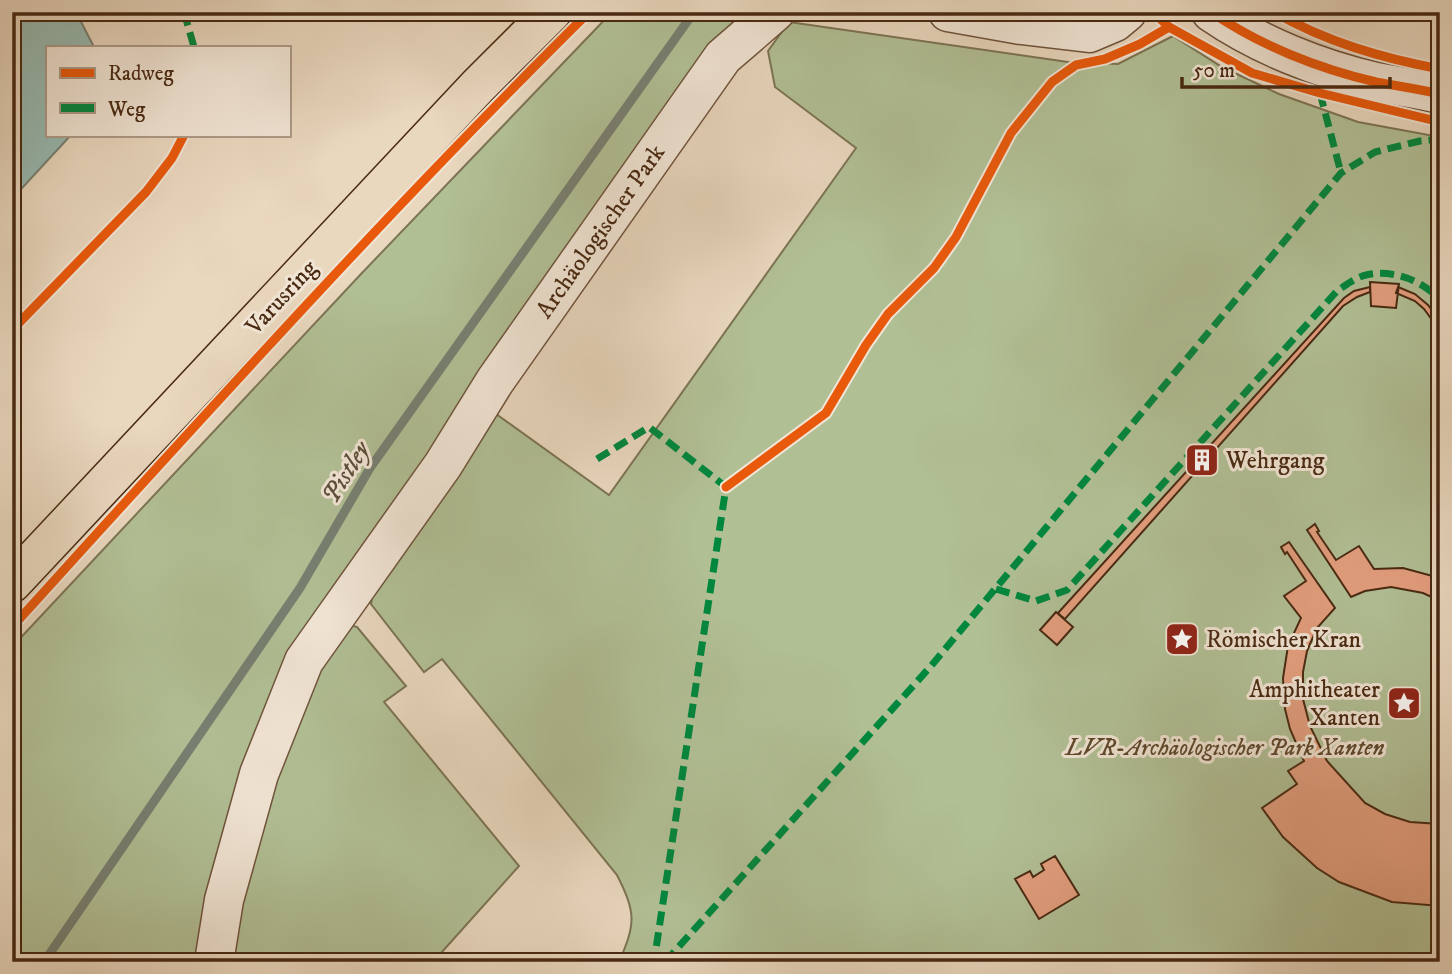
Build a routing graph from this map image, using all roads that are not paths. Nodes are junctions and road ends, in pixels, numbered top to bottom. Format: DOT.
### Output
graph roads {
  1 [pos="552,12"];
  2 [pos="775,12"];
  3 [pos="948,12"];
  4 [pos="1127,12"];
  5 [pos="1211,12"];
  6 [pos="1440,94"];
  7 [pos="12,583"];
  8 [pos="214,962"];
  1 -- 7 [label="main road, Varusring"];
  2 -- 8 [label="street, Archäologischer Park"];
  3 -- 4 [label="street"];
  5 -- 6 [label="street"];
}
